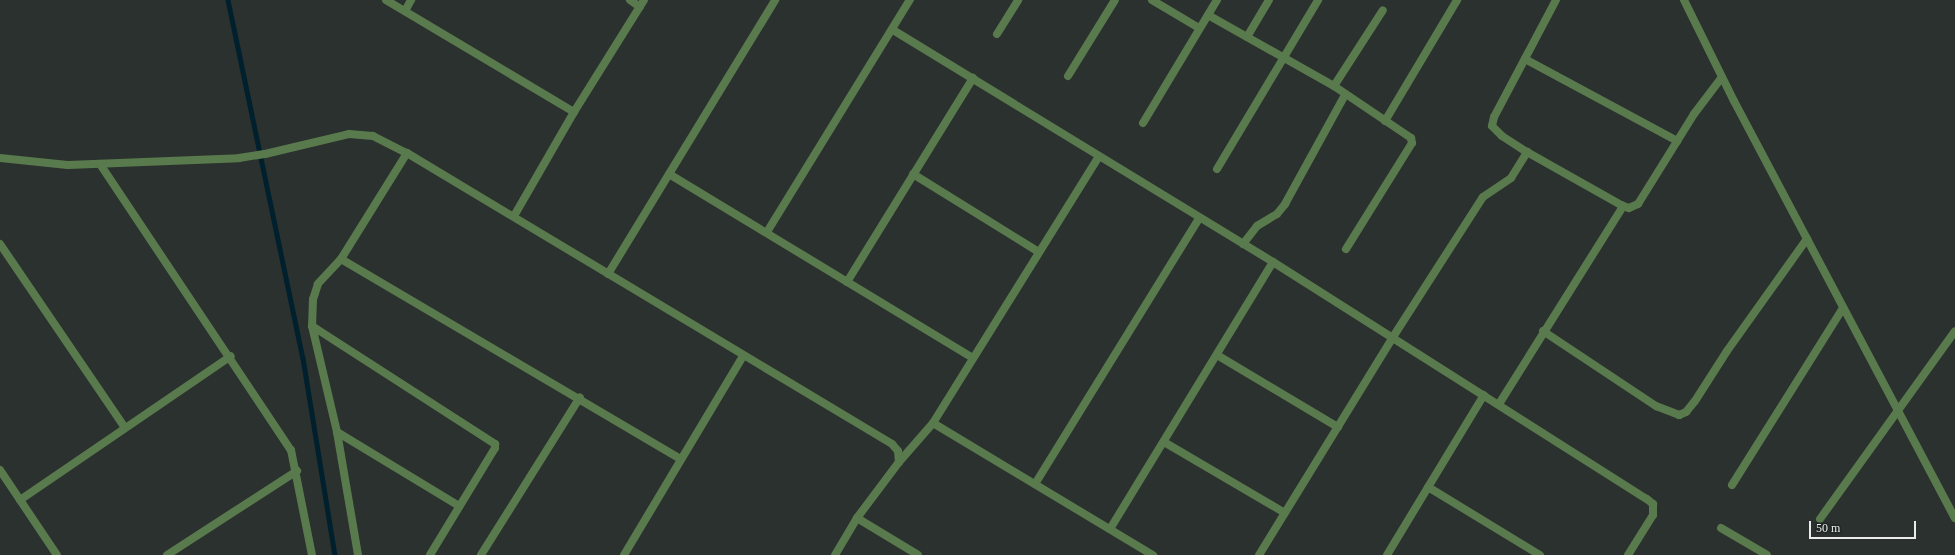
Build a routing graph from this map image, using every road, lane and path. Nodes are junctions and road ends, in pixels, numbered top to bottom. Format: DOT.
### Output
graph roads {
  1 [pos="386,0"];
  2 [pos="411,0"];
  3 [pos="630,0"];
  4 [pos="775,0"];
  5 [pos="910,0"];
  6 [pos="1018,0"];
  7 [pos="1116,0"];
  8 [pos="1152,0"];
  9 [pos="1217,0"];
  10 [pos="1269,0"];
  11 [pos="1318,0"];
  12 [pos="1457,0"];
  13 [pos="1556,0"];
  14 [pos="1684,0"];
  15 [pos="642,3"];
  16 [pos="1383,10"];
  17 [pos="405,11"];
  18 [pos="1208,15"];
  19 [pos="1199,28"];
  20 [pos="893,30"];
  21 [pos="997,34"];
  22 [pos="1247,37"];
  23 [pos="1283,57"];
  24 [pos="1525,59"];
  25 [pos="1068,76"];
  26 [pos="1722,77"];
  27 [pos="973,78"];
  28 [pos="1334,86"];
  29 [pos="1345,95"];
  30 [pos="574,112"];
  31 [pos="1385,121"];
  32 [pos="1143,123"];
  33 [pos="1677,141"];
  34 [pos="408,152"];
  35 [pos="1527,152"];
  36 [pos="1099,156"];
  37 [pos="0,158"];
  38 [pos="100,164"];
  39 [pos="1217,169"];
  40 [pos="669,174"];
  41 [pos="913,174"];
  42 [pos="1623,206"];
  43 [pos="514,216"];
  44 [pos="1199,218"];
  45 [pos="767,232"];
  46 [pos="1807,239"];
  47 [pos="0,244"];
  48 [pos="1243,244"];
  49 [pos="1346,249"];
  50 [pos="1039,252"];
  51 [pos="341,259"];
  52 [pos="1274,262"];
  53 [pos="608,274"];
  54 [pos="847,282"];
  55 [pos="1843,308"];
  56 [pos="312,326"];
  57 [pos="1543,331"];
  58 [pos="1954,334"];
  59 [pos="1393,337"];
  60 [pos="1217,355"];
  61 [pos="231,356"];
  62 [pos="743,356"];
  63 [pos="973,358"];
  64 [pos="1484,395"];
  65 [pos="580,397"];
  66 [pos="1499,404"];
  67 [pos="1898,412"];
  68 [pos="933,423"];
  69 [pos="1338,426"];
  70 [pos="125,428"];
  71 [pos="337,432"];
  72 [pos="1164,442"];
  73 [pos="681,458"];
  74 [pos="899,462"];
  75 [pos="0,470"];
  76 [pos="297,471"];
  77 [pos="1035,484"];
  78 [pos="1732,486"];
  79 [pos="1428,487"];
  80 [pos="20,500"];
  81 [pos="459,506"];
  82 [pos="1285,513"];
  83 [pos="858,518"];
  84 [pos="1955,518"];
  85 [pos="1820,519"];
  86 [pos="1721,528"];
  87 [pos="1110,529"];
  88 [pos="57,555"];
  89 [pos="167,555"];
  90 [pos="312,555"];
  91 [pos="358,555"];
  92 [pos="430,555"];
  93 [pos="481,555"];
  94 [pos="624,555"];
  95 [pos="835,555"];
  96 [pos="918,555"];
  97 [pos="1153,555"];
  98 [pos="1259,555"];
  99 [pos="1387,555"];
  100 [pos="1540,555"];
  101 [pos="1628,555"];
  102 [pos="1767,555"];
  1 -- 17 [label="street"];
  2 -- 17 [label="street"];
  3 -- 15 [label="street"];
  4 -- 40 [label="street"];
  5 -- 20 [label="street"];
  6 -- 21 [label="street"];
  7 -- 25 [label="street"];
  8 -- 19 [label="street"];
  9 -- 18 [label="street"];
  10 -- 22 [label="street"];
  11 -- 23 [label="street"];
  12 -- 31 [label="street"];
  13 -- 24 [label="street"];
  14 -- 26 [label="street"];
  15 -- 30 [label="street"];
  16 -- 28 [label="street"];
  17 -- 30 [label="street"];
  18 -- 19 [label="street"];
  18 -- 22 [label="street"];
  19 -- 32 [label="street"];
  20 -- 27 [label="street"];
  20 -- 45 [label="street"];
  22 -- 23 [label="street"];
  23 -- 28 [label="street"];
  23 -- 39 [label="street"];
  24 -- 33 [label="street"];
  24 -- 35 [label="street"];
  26 -- 33 [label="street"];
  26 -- 46 [label="street"];
  27 -- 36 [label="street"];
  27 -- 41 [label="street"];
  28 -- 29 [label="street"];
  29 -- 31 [label="street"];
  29 -- 48 [label="street"];
  30 -- 43 [label="street"];
  31 -- 49 [label="street"];
  33 -- 42 [label="street"];
  34 -- 38 [label="street"];
  34 -- 43 [label="street"];
  34 -- 51 [label="street"];
  35 -- 42 [label="street"];
  35 -- 59 [label="street"];
  36 -- 44 [label="street"];
  36 -- 50 [label="street"];
  37 -- 38 [label="street"];
  38 -- 61 [label="street"];
  40 -- 45 [label="street"];
  40 -- 53 [label="street"];
  41 -- 50 [label="street"];
  41 -- 54 [label="street"];
  42 -- 57 [label="street"];
  43 -- 53 [label="street"];
  44 -- 48 [label="street"];
  44 -- 77 [label="street"];
  45 -- 54 [label="street"];
  46 -- 55 [label="street"];
  46 -- 57 [label="street"];
  47 -- 70 [label="street"];
  48 -- 52 [label="street"];
  50 -- 63 [label="street"];
  51 -- 56 [label="street"];
  51 -- 65 [label="street"];
  52 -- 59 [label="street"];
  52 -- 60 [label="street"];
  53 -- 62 [label="street"];
  54 -- 63 [label="street"];
  55 -- 67 [label="street"];
  55 -- 78 [label="street"];
  56 -- 71 [label="street"];
  56 -- 81 [label="street"];
  57 -- 66 [label="street"];
  58 -- 67 [label="street"];
  59 -- 64 [label="street"];
  59 -- 69 [label="street"];
  60 -- 69 [label="street"];
  60 -- 72 [label="street"];
  61 -- 70 [label="street"];
  61 -- 76 [label="street"];
  62 -- 73 [label="street"];
  62 -- 74 [label="street"];
  63 -- 68 [label="street"];
  64 -- 66 [label="street"];
  64 -- 79 [label="street"];
  65 -- 73 [label="street"];
  65 -- 93 [label="street"];
  66 -- 101 [label="street"];
  67 -- 84 [label="street"];
  67 -- 85 [label="street"];
  68 -- 74 [label="street"];
  68 -- 77 [label="street"];
  69 -- 82 [label="street"];
  70 -- 80 [label="street"];
  71 -- 81 [label="street"];
  71 -- 91 [label="street"];
  72 -- 82 [label="street"];
  72 -- 87 [label="street"];
  73 -- 94 [label="street"];
  74 -- 83 [label="street"];
  75 -- 80 [label="street"];
  76 -- 89 [label="street"];
  76 -- 90 [label="street"];
  77 -- 87 [label="street"];
  79 -- 99 [label="street"];
  79 -- 100 [label="street"];
  80 -- 88 [label="street"];
  81 -- 92 [label="street"];
  82 -- 98 [label="street"];
  83 -- 95 [label="street"];
  83 -- 96 [label="street"];
  86 -- 102 [label="street"];
  87 -- 97 [label="street"];
}
